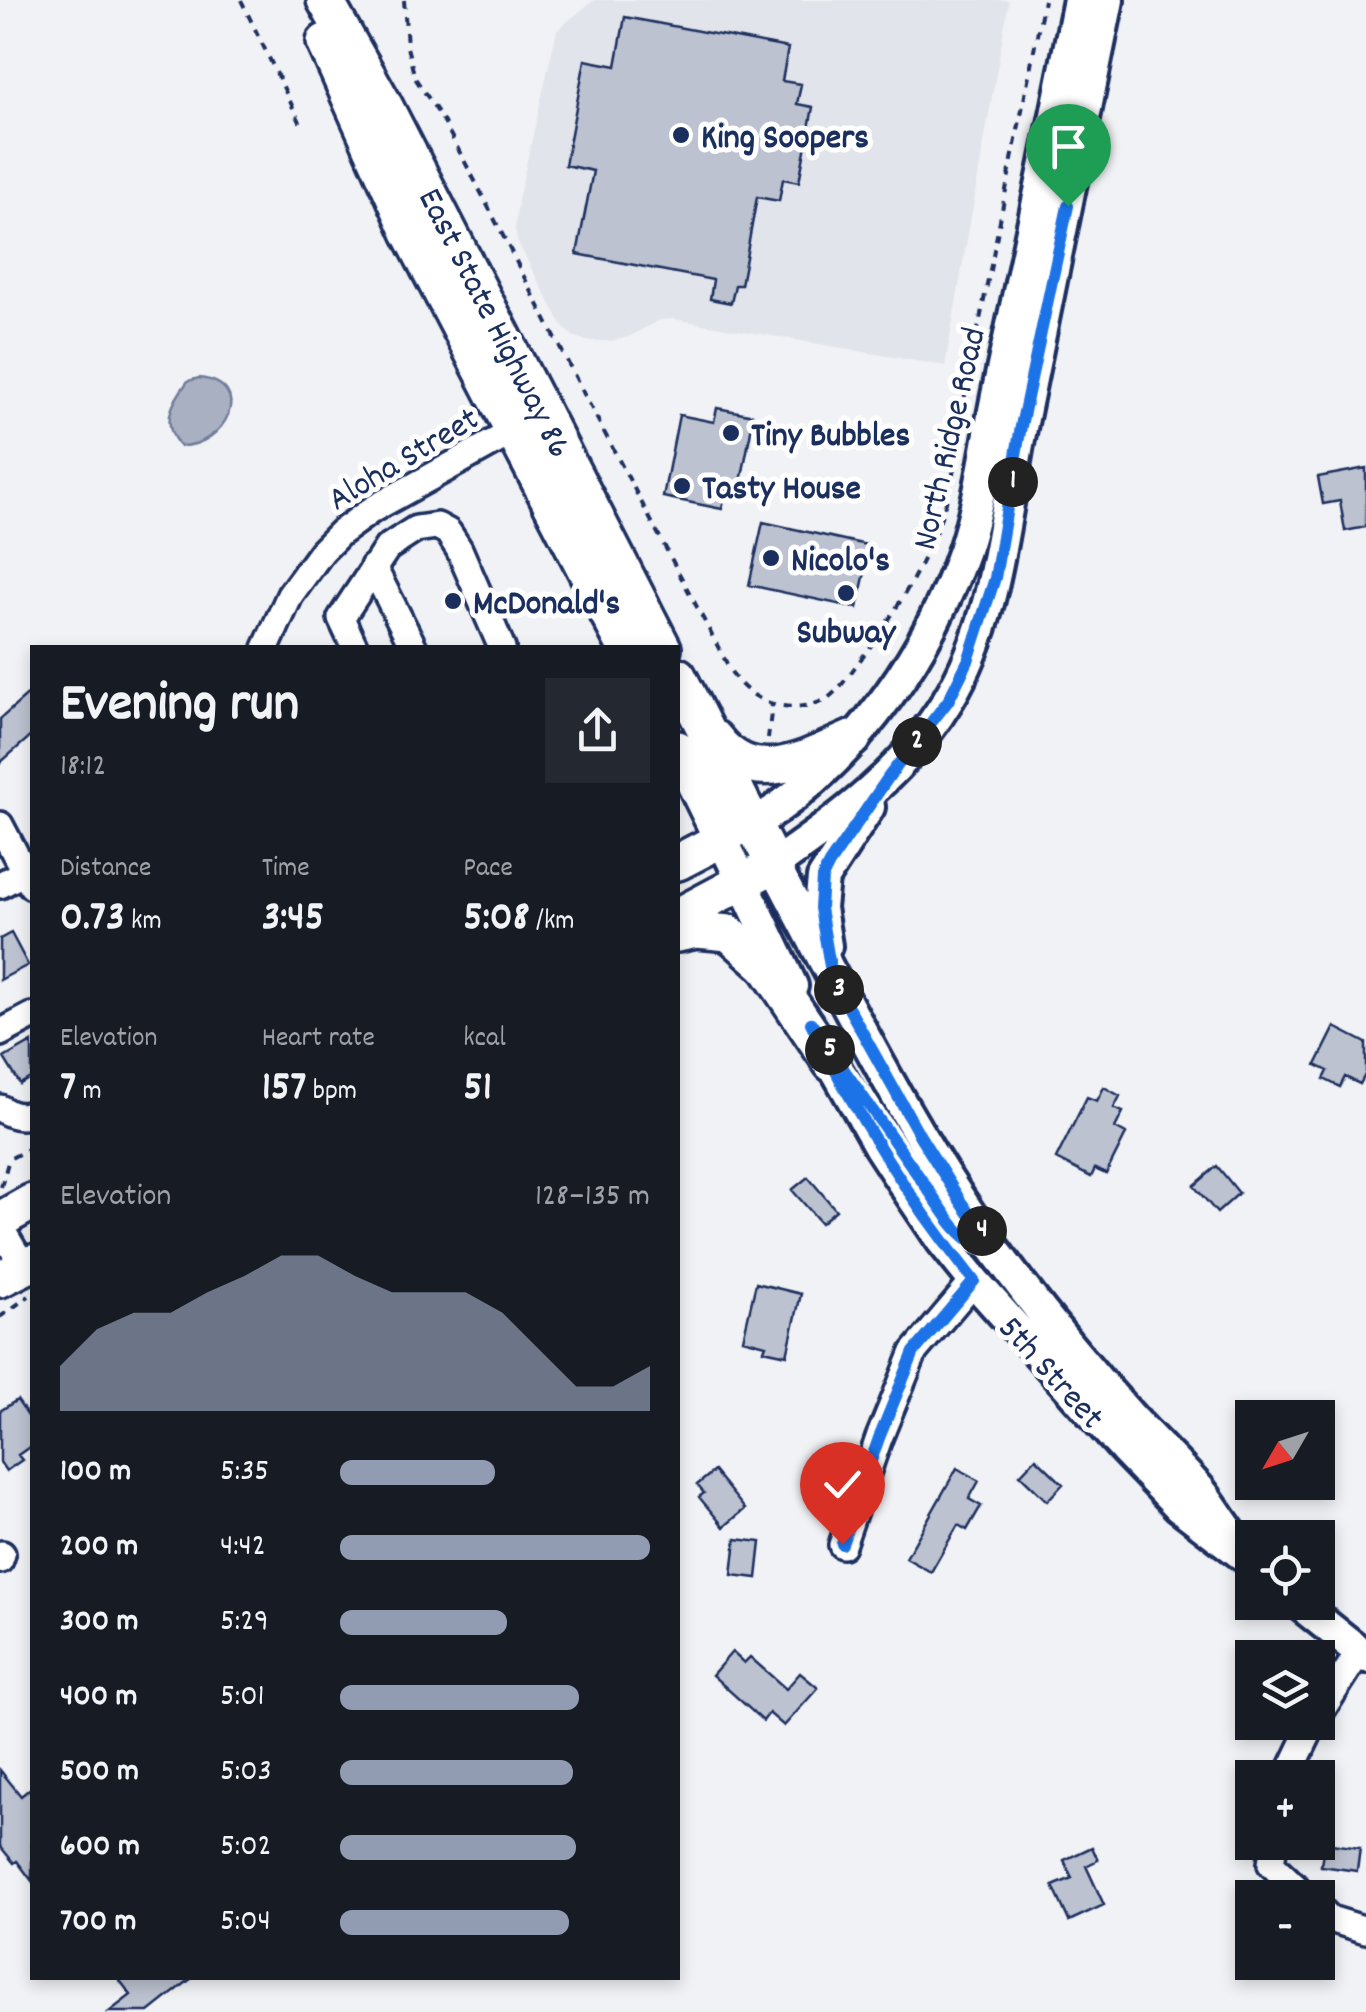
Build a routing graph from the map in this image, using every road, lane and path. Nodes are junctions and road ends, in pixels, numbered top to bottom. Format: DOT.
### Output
graph roads {
  1 [pos="241,0"];
  2 [pos="306,0"];
  3 [pos="325,0"];
  4 [pos="404,0"];
  5 [pos="1044,0"];
  6 [pos="1079,0"];
  7 [pos="1108,0"];
  8 [pos="302,126"];
  9 [pos="514,431"];
  10 [pos="374,567"];
  11 [pos="495,642"];
  12 [pos="267,645"];
  13 [pos="354,645"];
  14 [pos="413,645"];
  15 [pos="624,645"];
  16 [pos="662,645"];
  17 [pos="684,688"];
  18 [pos="854,738"];
  19 [pos="680,753"];
  20 [pos="890,775"];
  21 [pos="754,823"];
  22 [pos="0,825"];
  23 [pos="722,839"];
  24 [pos="680,861"];
  25 [pos="758,873"];
  26 [pos="30,875"];
  27 [pos="0,884"];
  28 [pos="680,915"];
  29 [pos="680,934"];
  30 [pos="832,978"];
  31 [pos="30,1017"];
  32 [pos="811,1023"];
  33 [pos="0,1033"];
  34 [pos="832,1064"];
  35 [pos="0,1108"];
  36 [pos="30,1114"];
  37 [pos="30,1147"];
  38 [pos="0,1190"];
  39 [pos="30,1203"];
  40 [pos="0,1223"];
  41 [pos="993,1247"];
  42 [pos="15,1276"];
  43 [pos="974,1281"];
  44 [pos="0,1317"];
  45 [pos="1164,1453"];
  46 [pos="1235,1539"];
  47 [pos="842,1544"];
  48 [pos="1235,1549"];
  49 [pos="1319,1620"];
  50 [pos="1362,1655"];
  51 [pos="1335,1693"];
  52 [pos="1272,1860"];
  53 [pos="1288,1880"];
  54 [pos="1335,1921"];
  55 [pos="1366,1930"];
  1 -- 8 [label="path"];
  2 -- 9 [label="highway, East State Highway 86"];
  3 -- 16 [label="highway, East State Highway 86"];
  4 -- 5 [label="path"];
  6 -- 18 [label="main road, North Ridge Road"];
  7 -- 20 [label="main road, North Ridge Road"];
  9 -- 12 [label="street, Aloha Street"];
  9 -- 15 [label="highway, East State Highway 86"];
  10 -- 11 [label="street"];
  10 -- 13 [label="street"];
  10 -- 14 [label="street"];
  17 -- 18 [label="highway"];
  17 -- 21 [label="highway"];
  18 -- 21 [label="main road, North Ridge Road"];
  19 -- 23 [label="highway"];
  20 -- 25 [label="main road, North Ridge Road"];
  20 -- 30 [label="main road"];
  21 -- 23 [label="main road, North Ridge Road"];
  21 -- 25 [label="highway, 5th Street"];
  22 -- 26 [label="street"];
  23 -- 24 [label="highway"];
  23 -- 25 [label="main road, 5th Street"];
  25 -- 28 [label="highway"];
  25 -- 30 [label="main road, 5th Street"];
  25 -- 32 [label="main road, 5th Street"];
  26 -- 27 [label="street"];
  29 -- 34 [label="highway"];
  30 -- 41 [label="main road, 5th Street"];
  31 -- 33 [label="street"];
  32 -- 34 [label="main road, 5th Street"];
  32 -- 41 [label="main road"];
  34 -- 43 [label="main road, 5th Street"];
  35 -- 36 [label="street"];
  37 -- 38 [label="path"];
  39 -- 40 [label="highway"];
  40 -- 42 [label="street"];
  41 -- 45 [label="main road, 5th Street"];
  42 -- 44 [label="path"];
  43 -- 45 [label="main road"];
  43 -- 47 [label="street"];
  43 -- 48 [label="main road, 5th Street"];
  45 -- 46 [label="main road, 5th Street"];
  49 -- 50 [label="main road"];
  50 -- 51 [label="street"];
  52 -- 53 [label="street"];
  54 -- 55 [label="street"];
}
